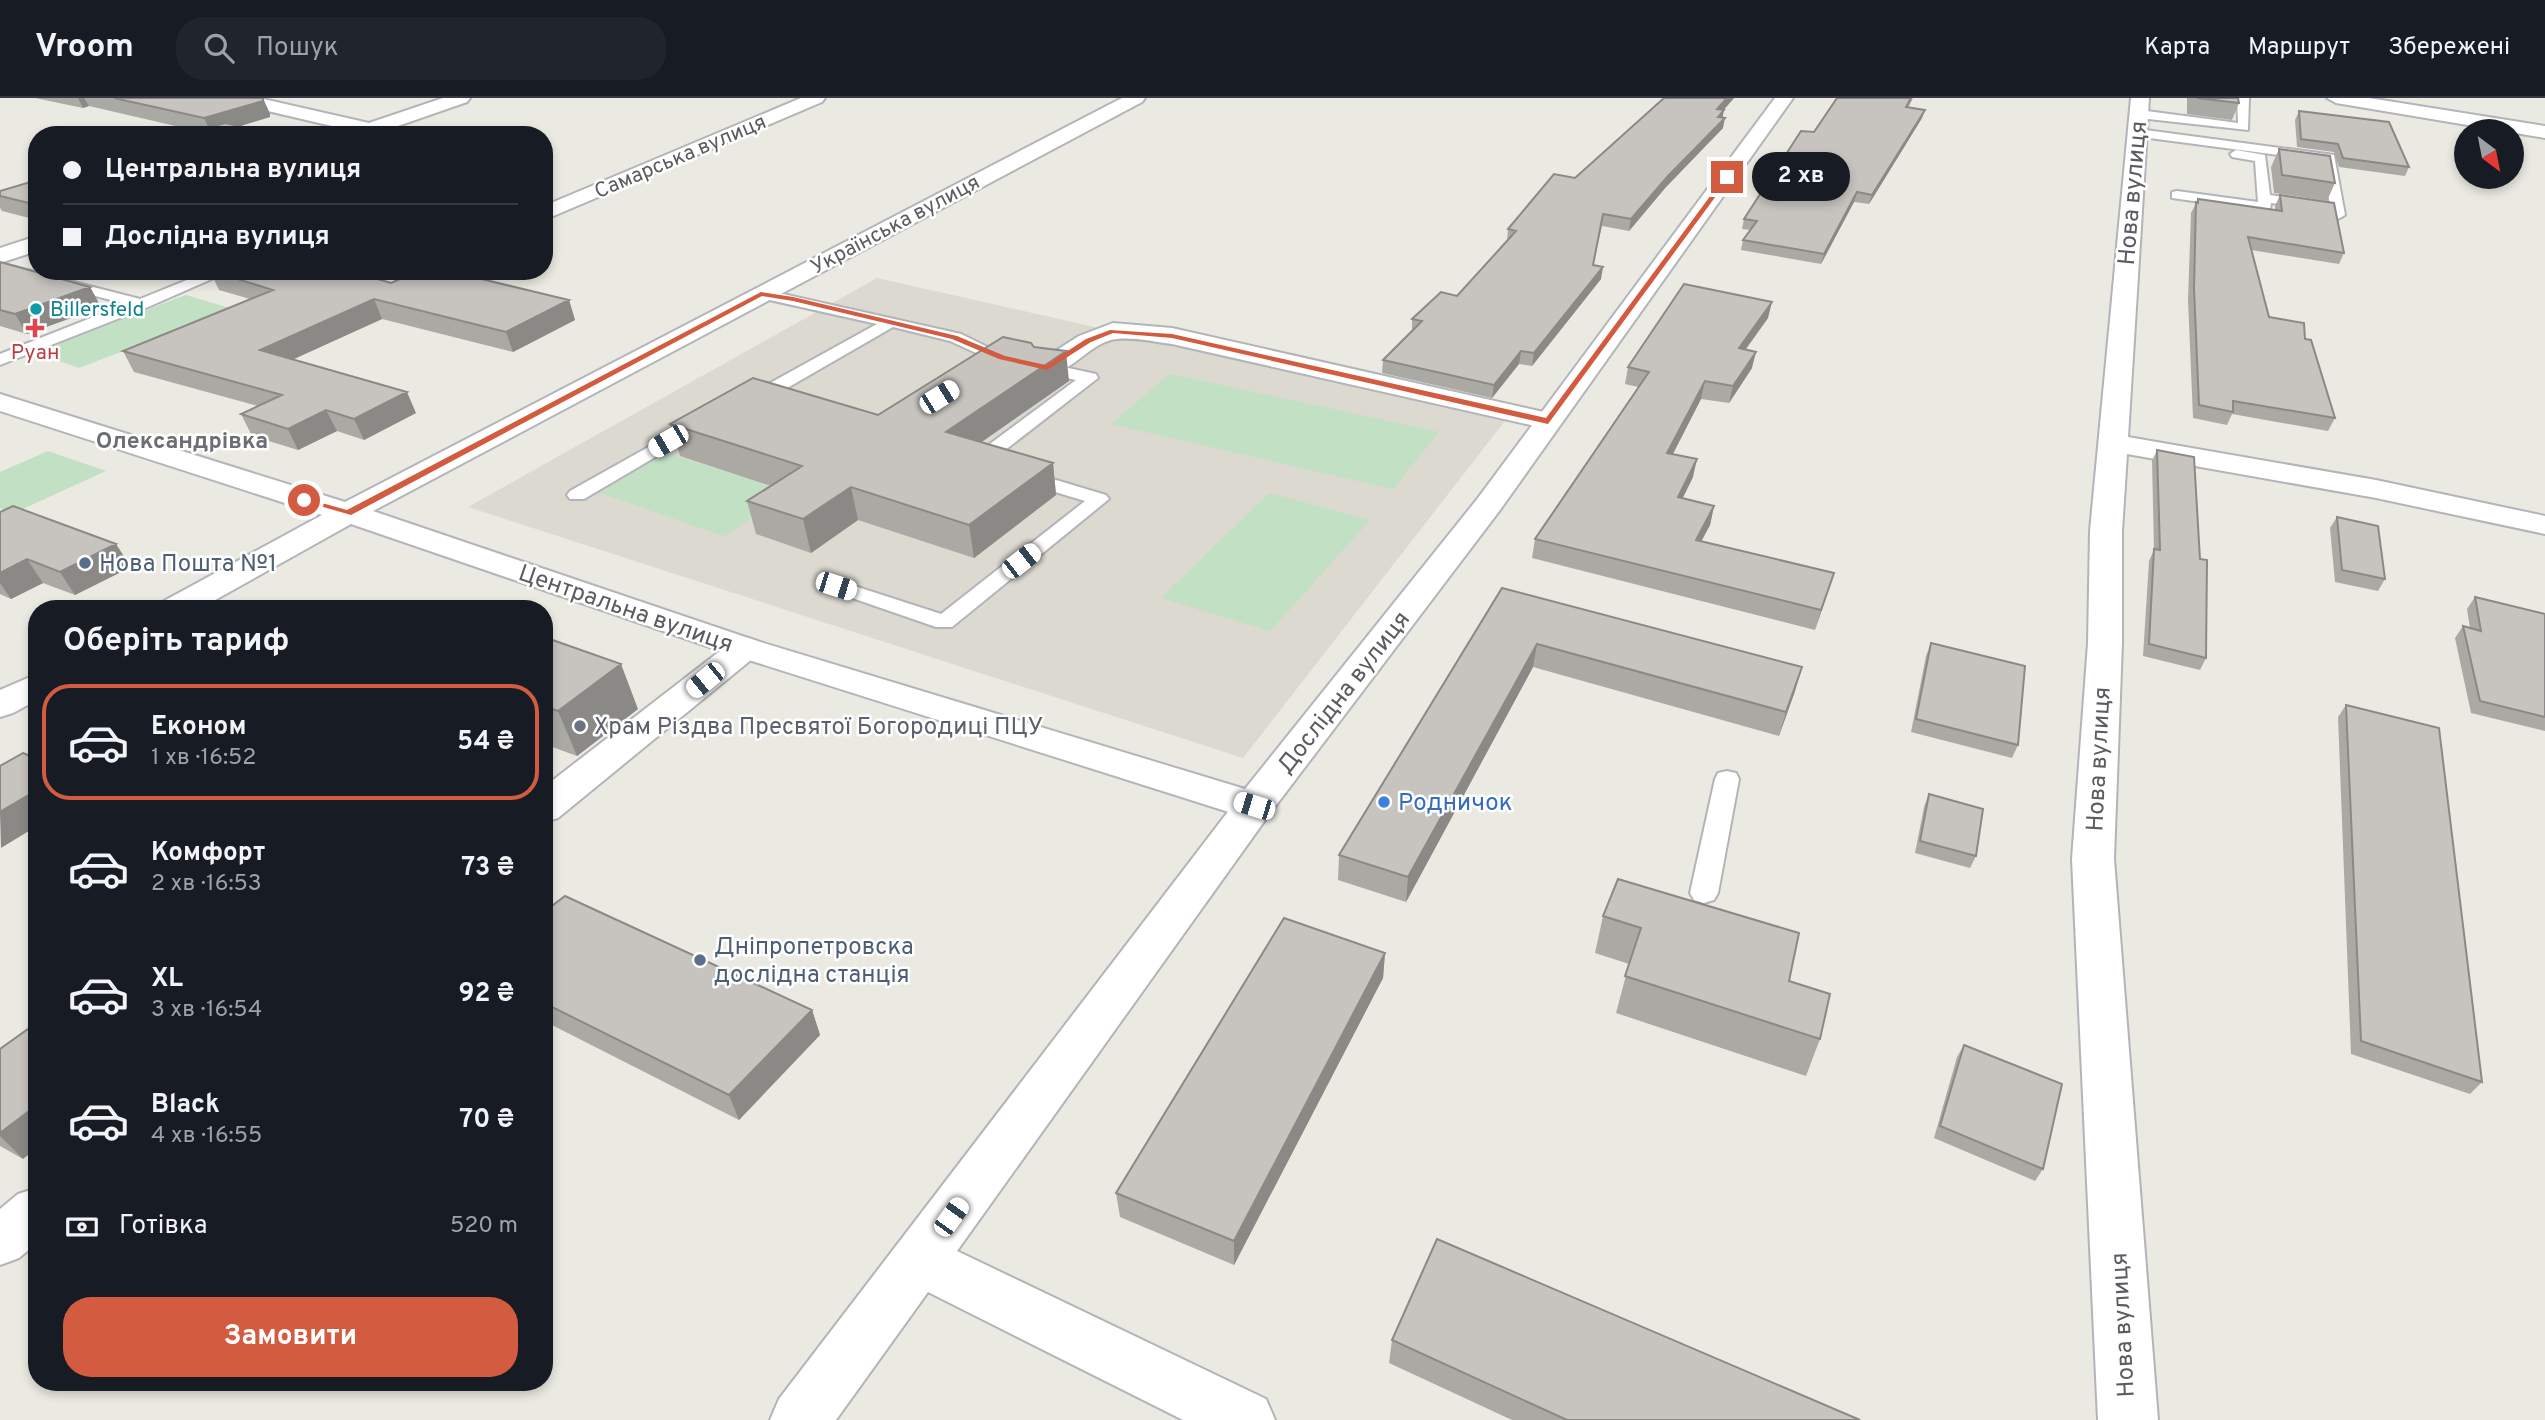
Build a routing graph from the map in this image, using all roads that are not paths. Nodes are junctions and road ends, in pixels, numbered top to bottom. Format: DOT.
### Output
graph roads {
  1 [pos="235,98"];
  2 [pos="461,98"];
  3 [pos="817,98"];
  4 [pos="1136,98"];
  5 [pos="1784,98"];
  6 [pos="2243,98"];
  7 [pos="2336,98"];
  8 [pos="2139,122"];
  9 [pos="340,126"];
  10 [pos="379,126"];
  11 [pos="2545,132"];
  12 [pos="2261,158"];
  13 [pos="2331,167"];
  14 [pos="2176,195"];
  15 [pos="2264,198"];
  16 [pos="553,210"];
  17 [pos="28,246"];
  18 [pos="0,256"];
  19 [pos="0,267"];
  20 [pos="28,274"];
  21 [pos="50,280"];
  22 [pos="201,280"];
  23 [pos="761,294"];
  24 [pos="143,304"];
  25 [pos="891,322"];
  26 [pos="1002,358"];
  27 [pos="0,360"];
  28 [pos="1047,368"];
  29 [pos="979,372"];
  30 [pos="769,390"];
  31 [pos="794,397"];
  32 [pos="747,400"];
  33 [pos="0,402"];
  34 [pos="714,414"];
  35 [pos="1548,421"];
  36 [pos="2114,443"];
  37 [pos="577,495"];
  38 [pos="348,513"];
  39 [pos="2545,524"];
  40 [pos="836,586"];
  41 [pos="190,600"];
  42 [pos="745,648"];
  43 [pos="28,690"];
  44 [pos="0,705"];
  45 [pos="1727,779"];
  46 [pos="553,801"];
  47 [pos="1254,806"];
  48 [pos="1704,893"];
  49 [pos="28,1219"];
  50 [pos="0,1241"];
  51 [pos="919,1260"];
  52 [pos="800,1420"];
  53 [pos="1245,1420"];
  54 [pos="2128,1420"];
  1 -- 9 [label="street"];
  2 -- 10 [label="street"];
  3 -- 16 [label="street, Самарська вулиця"];
  4 -- 23 [label="street, Українська вулиця"];
  5 -- 35 [label="street, Дослідна вулиця"];
  6 -- 8 [label="lane"];
  7 -- 11 [label="street"];
  8 -- 12 [label="lane"];
  8 -- 13 [label="lane"];
  8 -- 36 [label="street, Нова вулиця"];
  12 -- 13 [label="lane"];
  12 -- 15 [label="lane"];
  13 -- 15 [label="lane"];
  14 -- 15 [label="lane"];
  17 -- 18 [label="street"];
  19 -- 20 [label="lane"];
  21 -- 24 [label="lane"];
  22 -- 24 [label="lane"];
  23 -- 25 [label="lane"];
  23 -- 38 [label="street, Українська вулиця"];
  24 -- 27 [label="lane"];
  25 -- 26 [label="lane"];
  25 -- 30 [label="lane"];
  26 -- 28 [label="lane"];
  26 -- 29 [label="lane"];
  28 -- 35 [label="street"];
  28 -- 40 [label="lane"];
  30 -- 31 [label="lane"];
  30 -- 32 [label="lane"];
  33 -- 38 [label="street, Центральна вулиця"];
  34 -- 37 [label="lane"];
  35 -- 47 [label="street, Дослідна вулиця"];
  36 -- 39 [label="street"];
  36 -- 54 [label="street, Нова вулиця"];
  38 -- 41 [label="street, Українська вулиця"];
  38 -- 42 [label="street, Центральна вулиця"];
  42 -- 46 [label="street"];
  42 -- 47 [label="street, Центральна вулиця"];
  43 -- 44 [label="street"];
  45 -- 48 [label="lane"];
  47 -- 51 [label="street, Дослідна вулиця"];
  49 -- 50 [label="street"];
  51 -- 52 [label="street, Дослідна вулиця"];
  51 -- 53 [label="street"];
}
